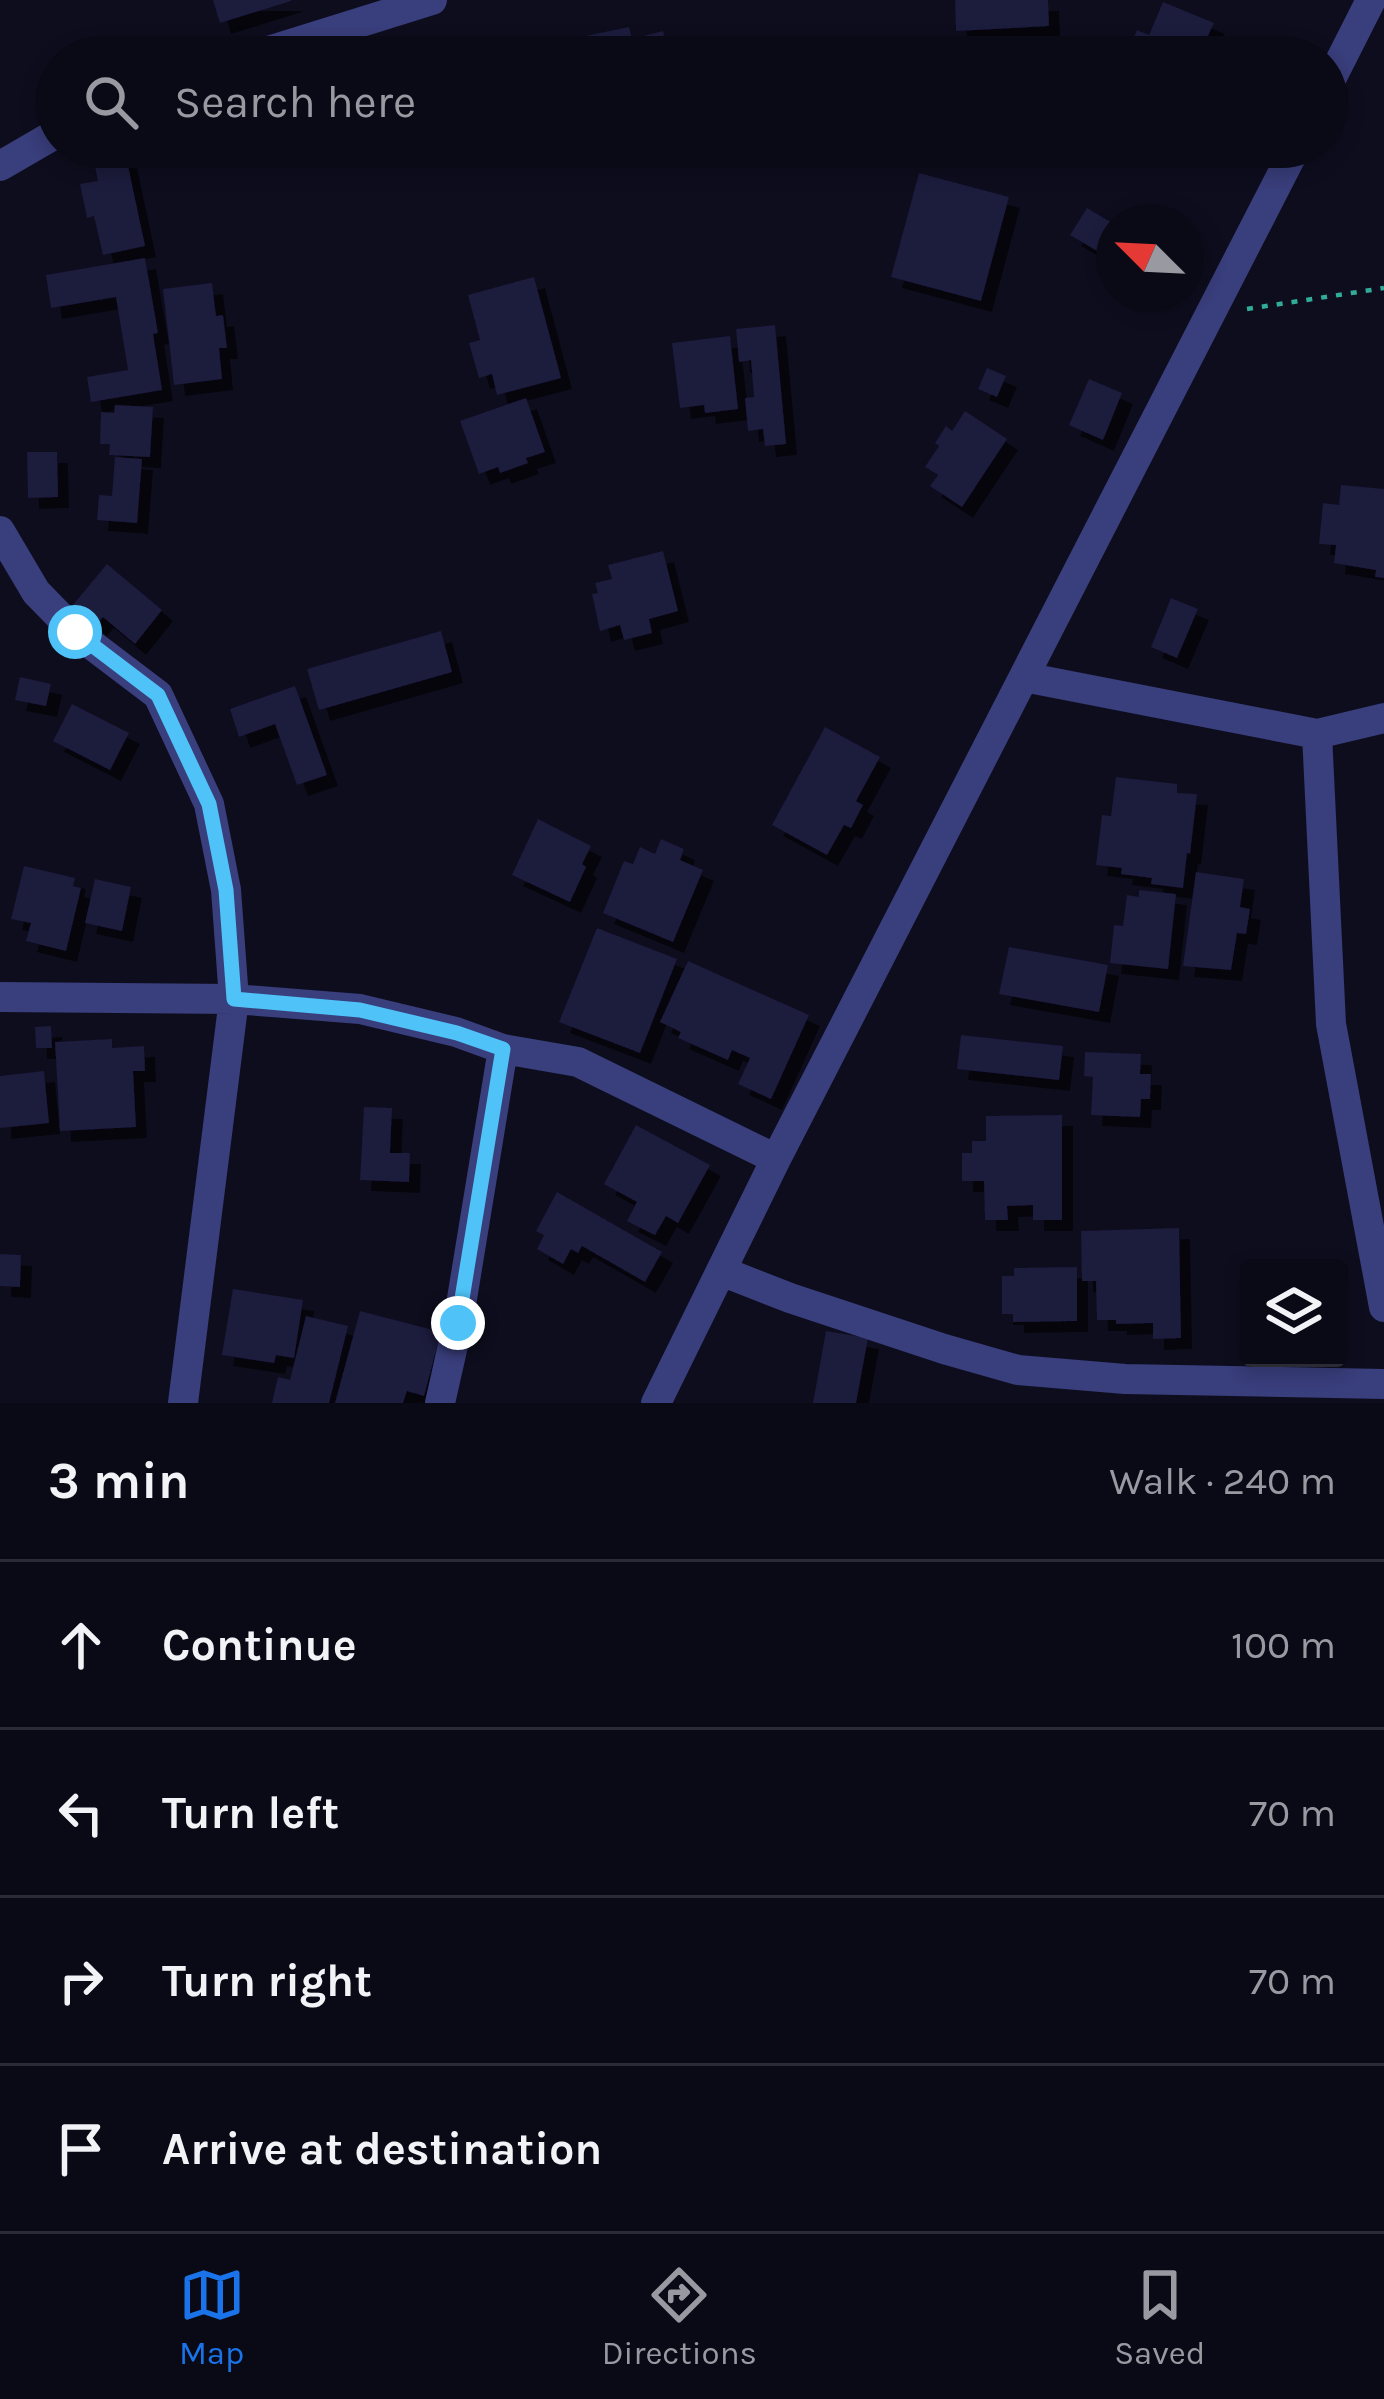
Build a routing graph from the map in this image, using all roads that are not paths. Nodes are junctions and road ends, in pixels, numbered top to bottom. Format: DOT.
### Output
graph roads {
  1 [pos="432,0"];
  2 [pos="1373,0"];
  3 [pos="1384,12"];
  4 [pos="316,36"];
  5 [pos="1348,47"];
  6 [pos="36,145"];
  7 [pos="0,166"];
  8 [pos="1285,168"];
  9 [pos="0,531"];
  10 [pos="1024,676"];
  11 [pos="1384,718"];
  12 [pos="1317,734"];
  13 [pos="0,997"];
  14 [pos="234,999"];
  15 [pos="503,1049"];
  16 [pos="776,1159"];
  17 [pos="721,1271"];
  18 [pos="1384,1307"];
  19 [pos="1384,1384"];
  20 [pos="1126,1391"];
  21 [pos="184,1403"];
  22 [pos="440,1403"];
  23 [pos="656,1403"];
  1 -- 4 [label="street"];
  2 -- 3 [label="street"];
  2 -- 5 [label="street"];
  6 -- 7 [label="street"];
  8 -- 10 [label="street"];
  9 -- 14 [label="street"];
  10 -- 12 [label="street"];
  10 -- 16 [label="street"];
  11 -- 12 [label="street"];
  12 -- 18 [label="street"];
  13 -- 14 [label="street"];
  14 -- 15 [label="street"];
  14 -- 21 [label="street"];
  15 -- 16 [label="street"];
  15 -- 22 [label="street"];
  16 -- 17 [label="street"];
  17 -- 20 [label="street"];
  17 -- 23 [label="street"];
  19 -- 20 [label="street"];
}
